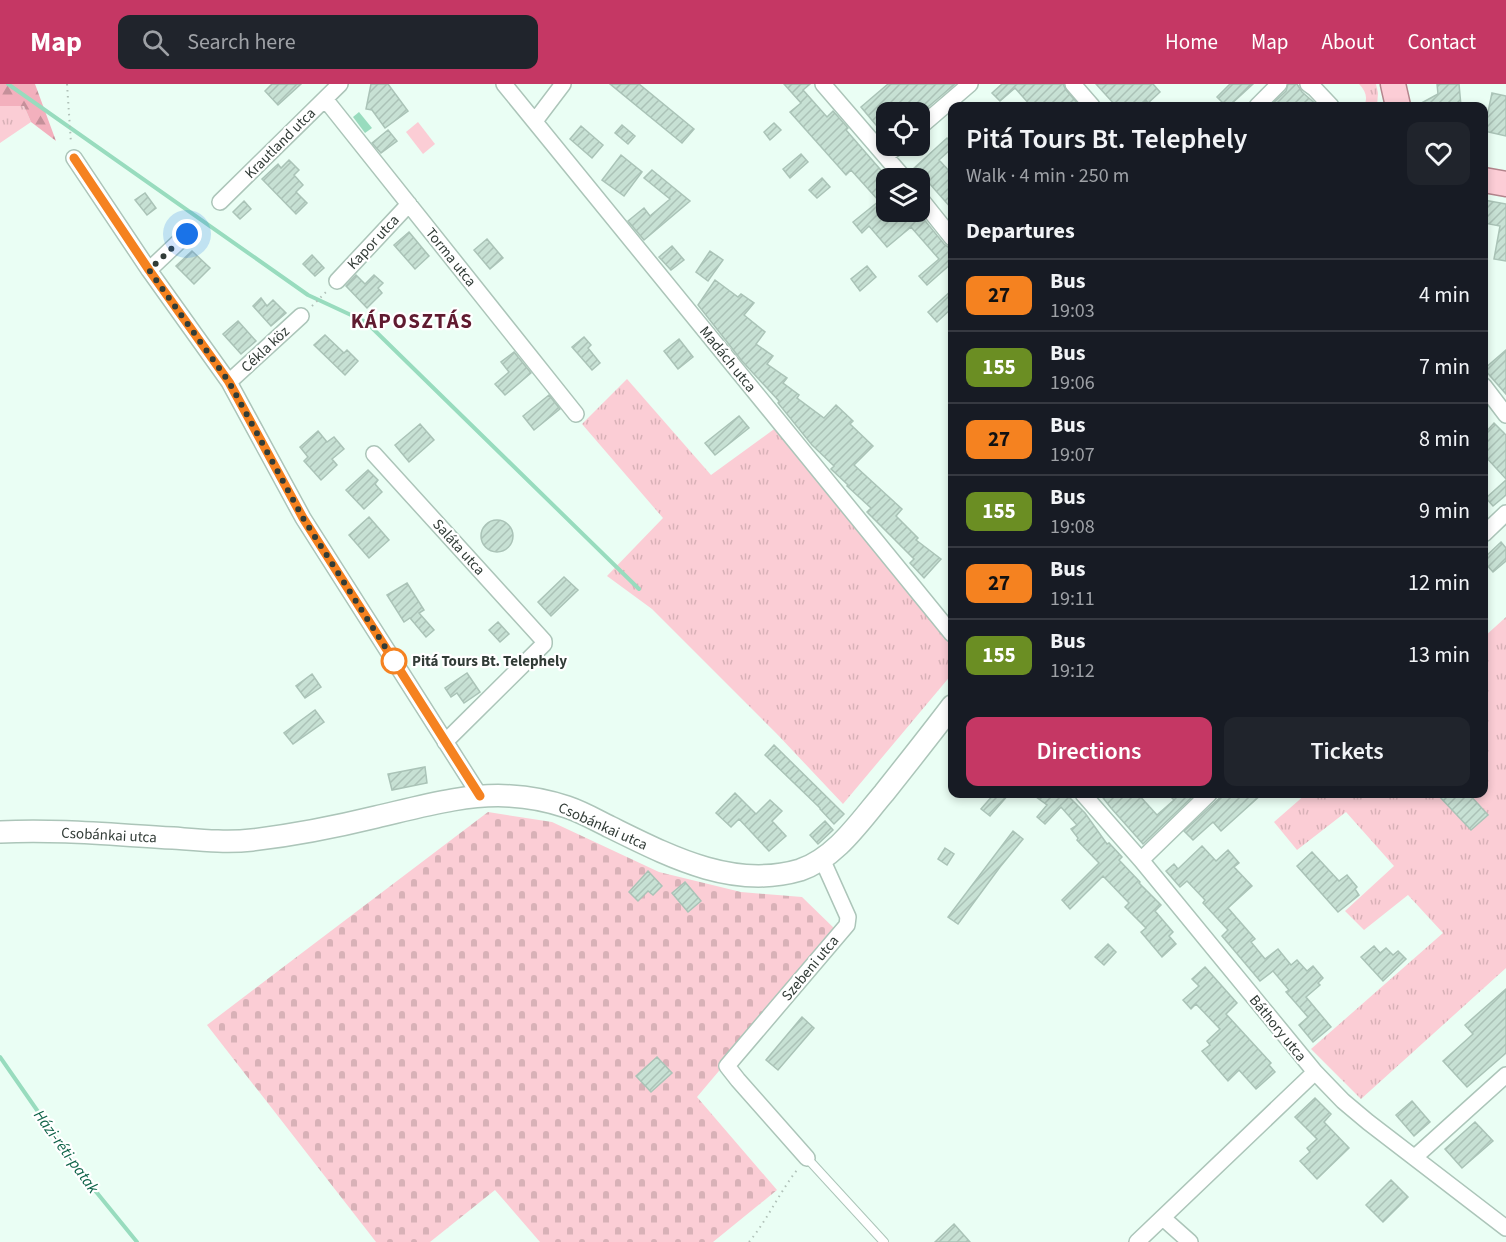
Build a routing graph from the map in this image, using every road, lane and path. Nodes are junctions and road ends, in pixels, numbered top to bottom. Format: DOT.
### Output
graph roads {
  1 [pos="68,84"];
  2 [pos="340,84"];
  3 [pos="504,84"];
  4 [pos="563,84"];
  5 [pos="823,84"];
  6 [pos="970,84"];
  7 [pos="1072,84"];
  8 [pos="1279,84"];
  9 [pos="1308,84"];
  10 [pos="1388,84"];
  11 [pos="1393,84"];
  12 [pos="325,99"];
  13 [pos="949,102"];
  14 [pos="1088,102"];
  15 [pos="1261,102"];
  16 [pos="1327,102"];
  17 [pos="1386,102"];
  18 [pos="1397,102"];
  19 [pos="948,103"];
  20 [pos="930,118"];
  21 [pos="535,121"];
  22 [pos="71,135"];
  23 [pos="876,146"];
  24 [pos="885,156"];
  25 [pos="74,158"];
  26 [pos="895,168"];
  27 [pos="1488,181"];
  28 [pos="1506,184"];
  29 [pos="220,202"];
  30 [pos="409,204"];
  31 [pos="930,210"];
  32 [pos="948,233"];
  33 [pos="187,234"];
  34 [pos="149,270"];
  35 [pos="337,280"];
  36 [pos="326,292"];
  37 [pos="305,312"];
  38 [pos="229,382"];
  39 [pos="1488,391"];
  40 [pos="576,414"];
  41 [pos="1506,415"];
  42 [pos="374,454"];
  43 [pos="1506,513"];
  44 [pos="1488,530"];
  45 [pos="948,629"];
  46 [pos="948,711"];
  47 [pos="446,742"];
  48 [pos="480,796"];
  49 [pos="1087,798"];
  50 [pos="1205,798"];
  51 [pos="0,832"];
  52 [pos="822,859"];
  53 [pos="1141,860"];
  54 [pos="1315,1072"];
  55 [pos="1506,1075"];
  56 [pos="1415,1157"];
  57 [pos="807,1158"];
  58 [pos="1163,1218"];
  59 [pos="1506,1228"];
  60 [pos="749,1242"];
  61 [pos="884,1242"];
  62 [pos="1137,1242"];
  63 [pos="1190,1242"];
  1 -- 22 [label="path"];
  2 -- 12 [label="street, Krautland utca"];
  3 -- 21 [label="street, Madách utca"];
  4 -- 21 [label="street"];
  5 -- 23 [label="street"];
  6 -- 13 [label="street"];
  7 -- 14 [label="street"];
  8 -- 15 [label="street"];
  9 -- 16 [label="street"];
  10 -- 17 [label="main road"];
  11 -- 18 [label="main road"];
  12 -- 29 [label="street, Krautland utca"];
  12 -- 30 [label="street, Torma utca"];
  19 -- 20 [label="street"];
  21 -- 45 [label="street, Madách utca"];
  24 -- 26 [label="street"];
  25 -- 34 [label="street"];
  27 -- 28 [label="main road"];
  30 -- 35 [label="street, Kapor utca"];
  30 -- 40 [label="street, Torma utca"];
  31 -- 32 [label="street"];
  33 -- 34 [label="street"];
  34 -- 38 [label="street"];
  36 -- 37 [label="path"];
  37 -- 38 [label="street, Cékla köz"];
  38 -- 47 [label="street"];
  39 -- 41 [label="street"];
  42 -- 47 [label="street, Saláta utca"];
  43 -- 44 [label="street"];
  46 -- 52 [label="main road, Csobánkai utca"];
  47 -- 48 [label="street"];
  48 -- 51 [label="main road, Csobánkai utca"];
  48 -- 52 [label="main road, Csobánkai utca"];
  49 -- 53 [label="street, Báthory utca"];
  50 -- 53 [label="street"];
  52 -- 57 [label="street, Szebeni utca"];
  53 -- 54 [label="street, Báthory utca"];
  54 -- 56 [label="street, Báthory utca"];
  54 -- 58 [label="street"];
  55 -- 56 [label="street"];
  56 -- 59 [label="street, Báthory utca"];
  57 -- 60 [label="path"];
  57 -- 61 [label="lane"];
  58 -- 62 [label="street"];
  58 -- 63 [label="street"];
}
